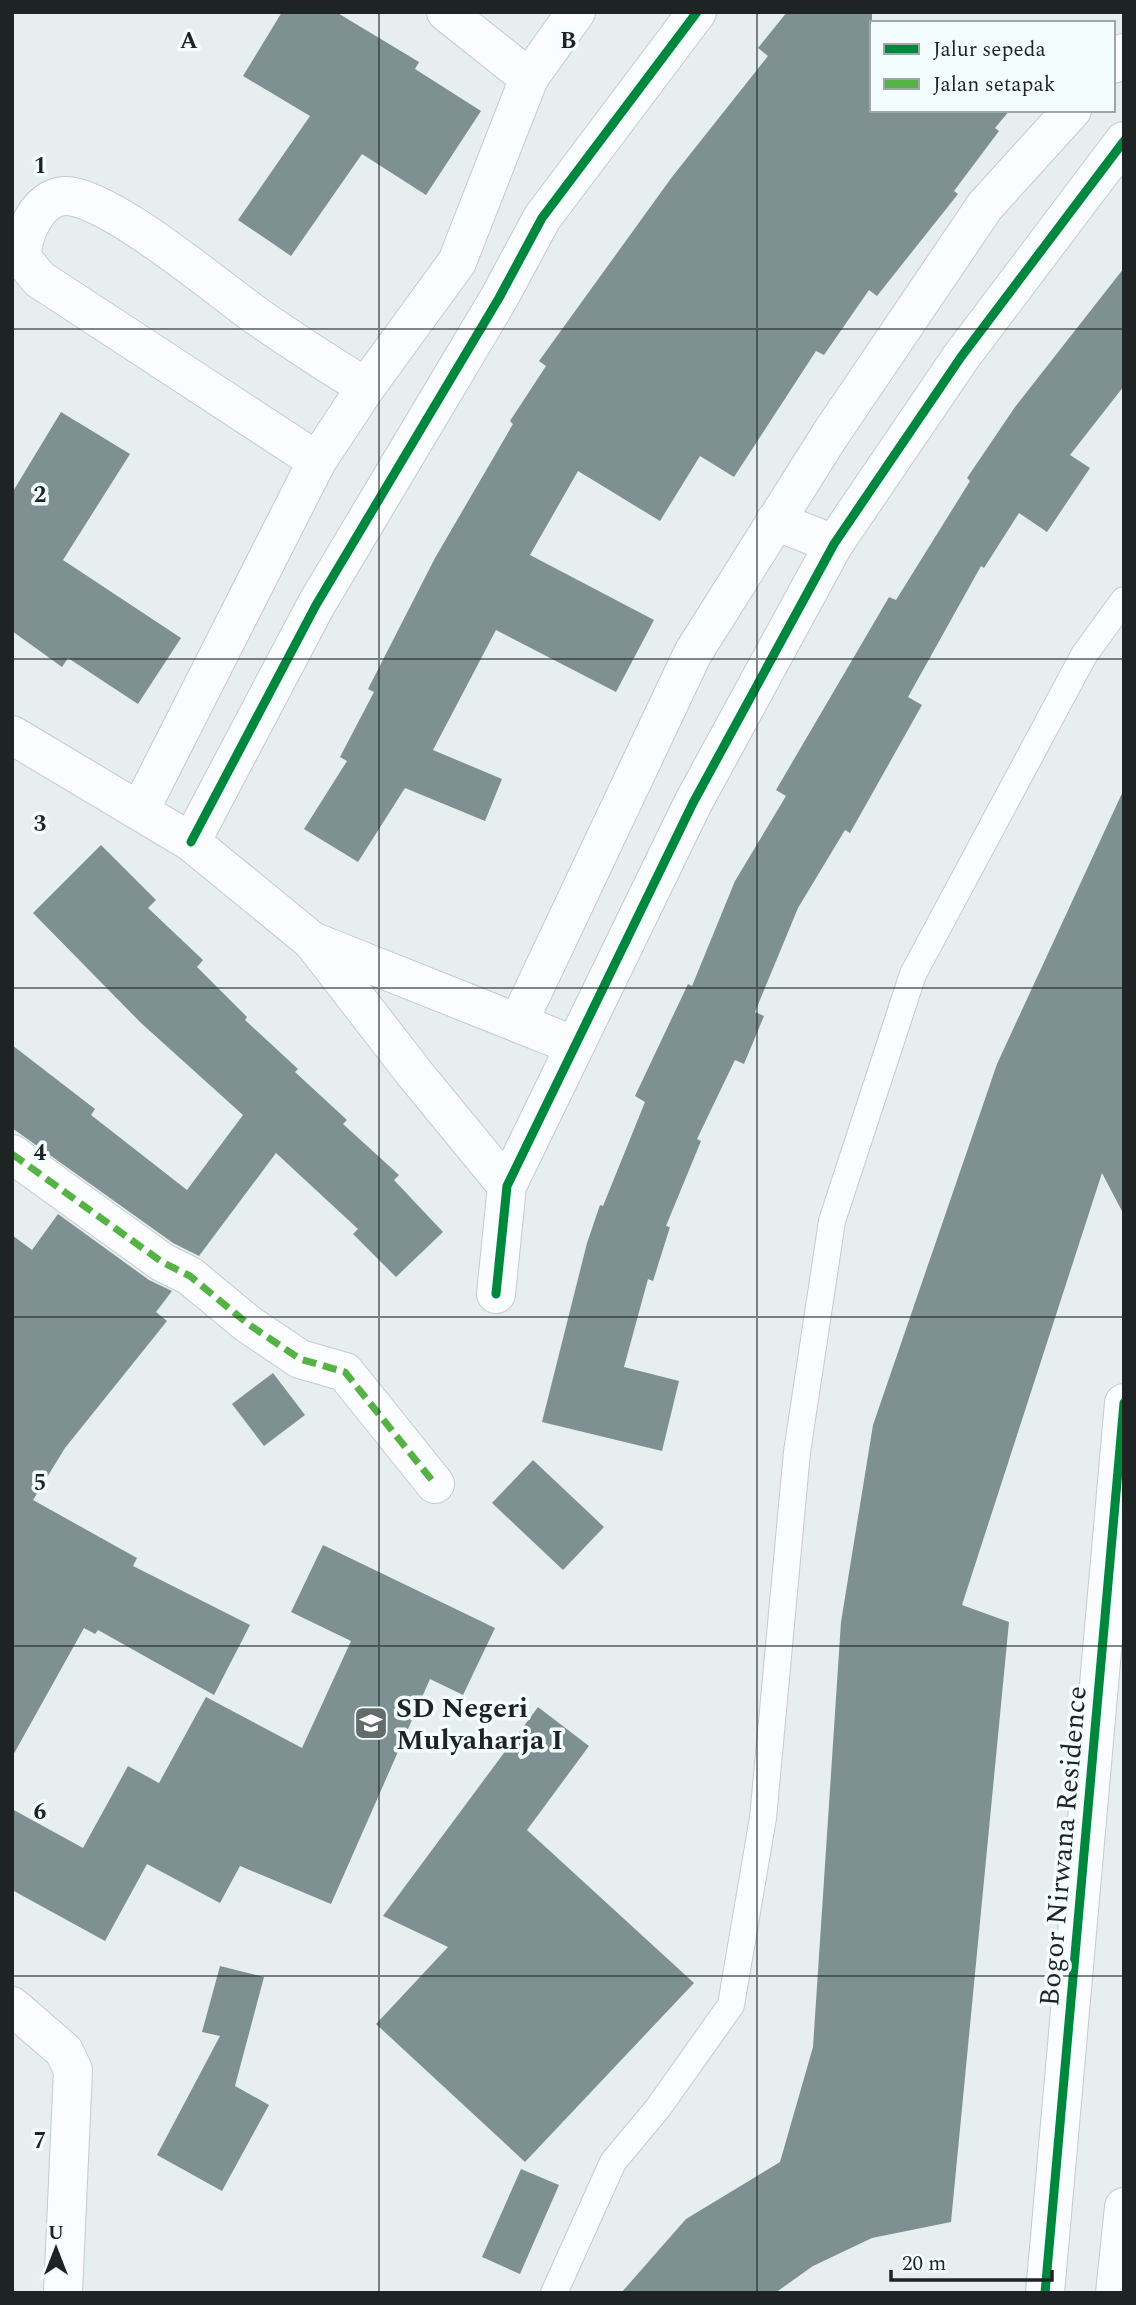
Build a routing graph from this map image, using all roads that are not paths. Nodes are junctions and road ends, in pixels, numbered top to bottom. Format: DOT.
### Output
graph roads {
  1 [pos="446,12"];
  2 [pos="576,12"];
  3 [pos="697,12"];
  4 [pos="529,78"];
  5 [pos="1070,112"];
  6 [pos="1124,141"];
  7 [pos="457,262"];
  8 [pos="499,299"];
  9 [pos="366,387"];
  10 [pos="317,461"];
  11 [pos="775,521"];
  12 [pos="834,544"];
  13 [pos="1124,600"];
  14 [pos="12,736"];
  15 [pos="140,810"];
  16 [pos="191,842"];
  17 [pos="312,942"];
  18 [pos="519,1021"];
  19 [pos="573,1045"];
  20 [pos="12,1154"];
  21 [pos="508,1185"];
  22 [pos="496,1294"];
  23 [pos="1124,1403"];
  24 [pos="435,1484"];
  25 [pos="12,2006"];
  26 [pos="1124,2207"];
  27 [pos="63,2293"];
  28 [pos="554,2293"];
  29 [pos="1045,2293"];
  30 [pos="1115,2293"];
  1 -- 4 [label="street"];
  2 -- 4 [label="street"];
  3 -- 8 [label="street"];
  4 -- 7 [label="street"];
  5 -- 11 [label="street"];
  6 -- 12 [label="street"];
  7 -- 8 [label="street"];
  7 -- 9 [label="street"];
  8 -- 16 [label="street"];
  9 -- 10 [label="street"];
  9 -- 10 [label="street"];
  10 -- 15 [label="street"];
  11 -- 12 [label="street"];
  11 -- 18 [label="street"];
  12 -- 19 [label="street"];
  13 -- 28 [label="lane"];
  14 -- 15 [label="street"];
  15 -- 16 [label="street"];
  16 -- 17 [label="street"];
  17 -- 18 [label="street"];
  17 -- 21 [label="street"];
  18 -- 19 [label="street"];
  19 -- 21 [label="street"];
  20 -- 24 [label="street"];
  21 -- 22 [label="street"];
  23 -- 29 [label="street, Bogor Nirwana Residence"];
  25 -- 27 [label="street"];
  26 -- 30 [label="street"];
}
